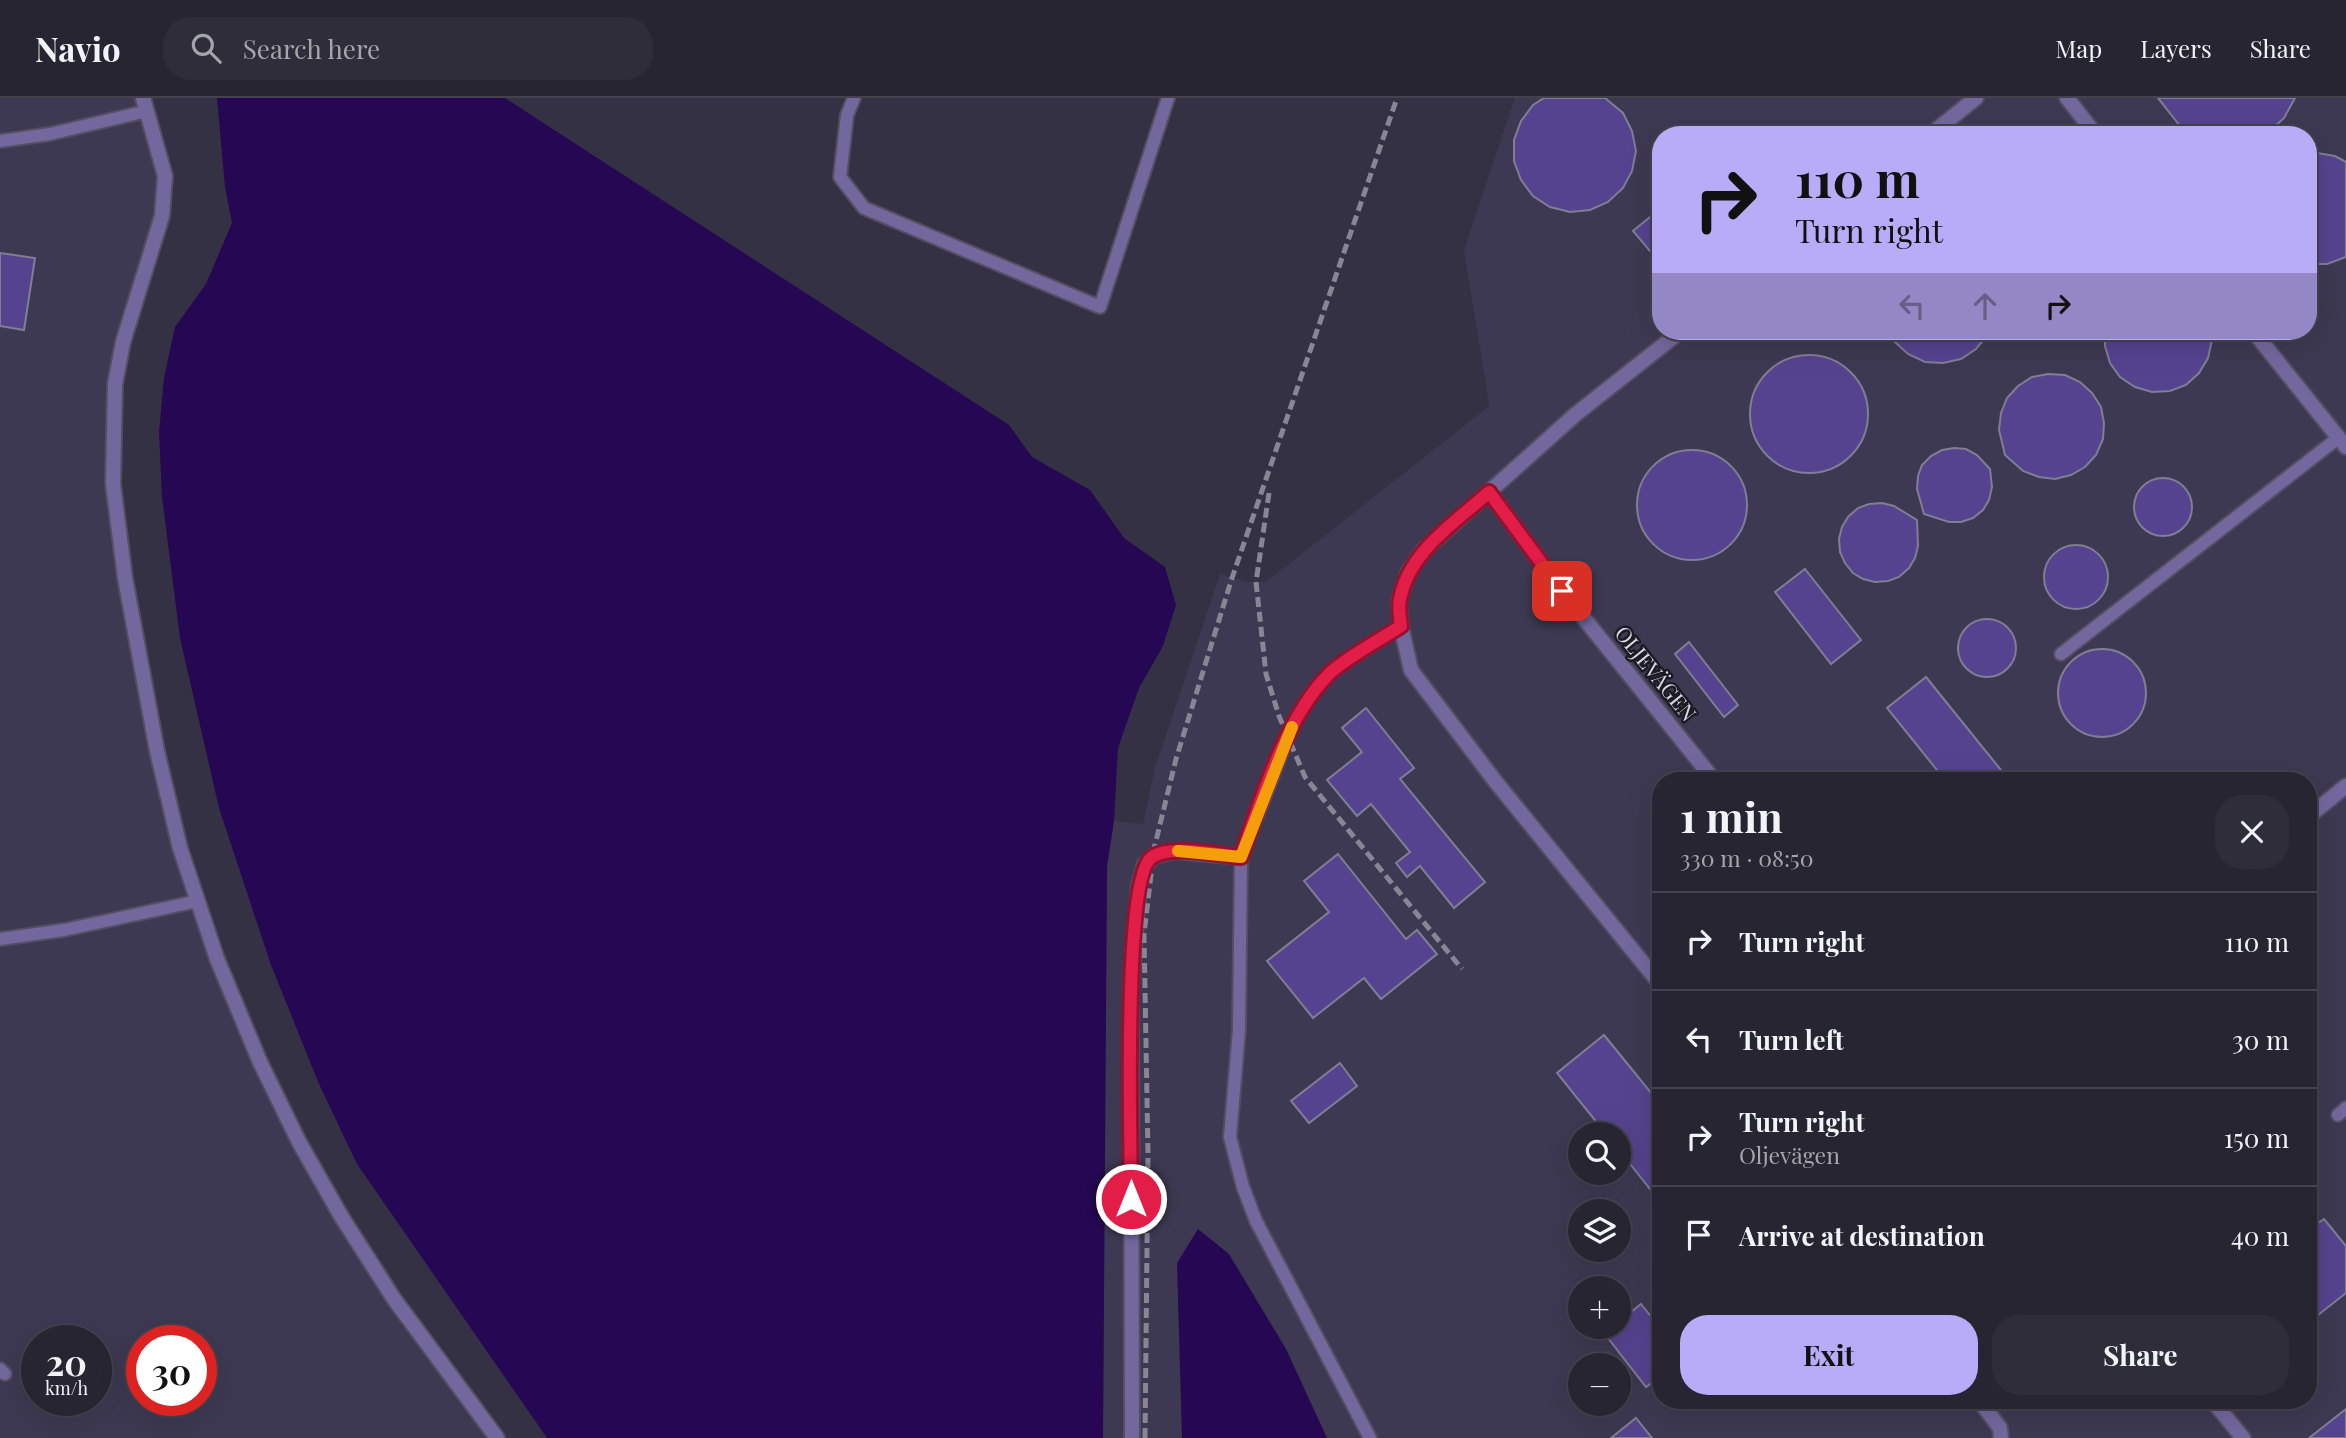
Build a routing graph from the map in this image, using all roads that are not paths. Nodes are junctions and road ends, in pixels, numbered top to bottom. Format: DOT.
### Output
graph roads {
  1 [pos="854,98"];
  2 [pos="1168,98"];
  3 [pos="1976,98"];
  4 [pos="2067,98"];
  5 [pos="145,104"];
  6 [pos="1941,126"];
  7 [pos="2089,126"];
  8 [pos="0,141"];
  9 [pos="1670,340"];
  10 [pos="2260,340"];
  11 [pos="2342,442"];
  12 [pos="1489,492"];
  13 [pos="1401,626"];
  14 [pos="2061,654"];
  15 [pos="1708,772"];
  16 [pos="2346,786"];
  17 [pos="2317,810"];
  18 [pos="1241,857"];
  19 [pos="198,901"];
  20 [pos="0,939"];
  21 [pos="1652,974"];
  22 [pos="1986,1409"];
  23 [pos="2220,1409"];
  24 [pos="497,1438"];
  25 [pos="1132,1438"];
  26 [pos="1370,1438"];
  27 [pos="2001,1438"];
  28 [pos="2243,1438"];
  1 -- 2 [label="lane"];
  3 -- 6 [label="street"];
  4 -- 7 [label="street"];
  5 -- 8 [label="lane"];
  5 -- 19 [label="street"];
  9 -- 12 [label="street"];
  10 -- 11 [label="street"];
  11 -- 14 [label="lane"];
  12 -- 13 [label="street"];
  12 -- 15 [label="street, OLJEVÄGEN"];
  13 -- 18 [label="lane"];
  13 -- 21 [label="street"];
  16 -- 17 [label="street"];
  18 -- 25 [label="street"];
  18 -- 26 [label="lane"];
  19 -- 20 [label="lane"];
  19 -- 24 [label="street"];
  22 -- 27 [label="street"];
  23 -- 28 [label="street"];
}
